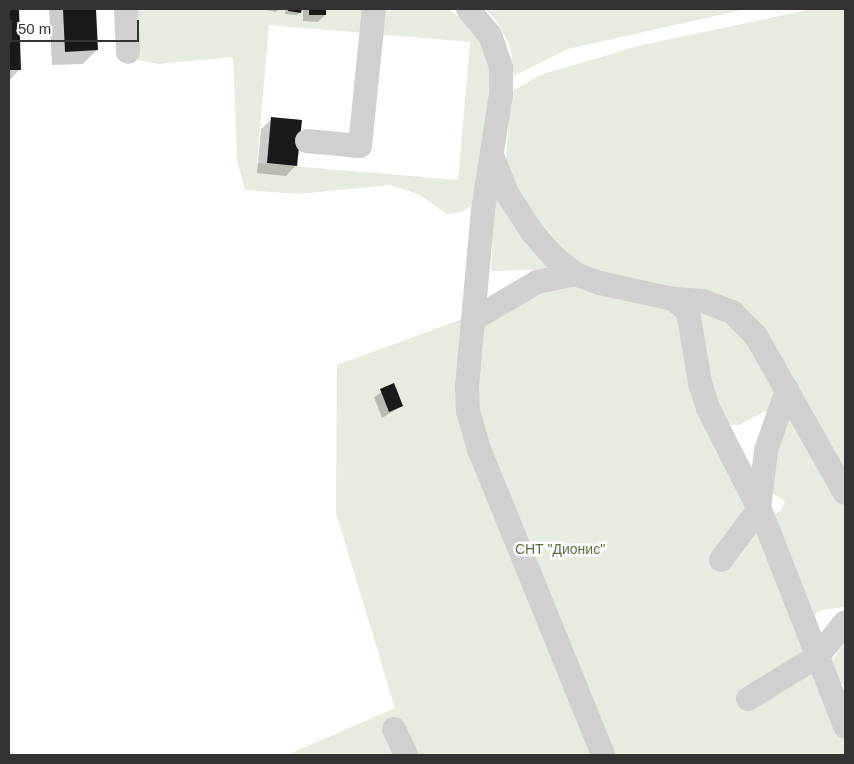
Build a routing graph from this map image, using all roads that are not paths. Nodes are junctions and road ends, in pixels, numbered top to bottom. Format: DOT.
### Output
graph roads {
  1 [pos="126,9"];
  2 [pos="374,9"];
  3 [pos="468,9"];
  4 [pos="128,52"];
  5 [pos="307,141"];
  6 [pos="493,158"];
  7 [pos="574,274"];
  8 [pos="672,298"];
  9 [pos="474,319"];
  10 [pos="787,390"];
  11 [pos="845,493"];
  12 [pos="759,509"];
  13 [pos="721,560"];
  14 [pos="845,622"];
  15 [pos="818,656"];
  16 [pos="748,699"];
  17 [pos="845,726"];
  18 [pos="394,729"];
  19 [pos="406,755"];
  20 [pos="603,755"];
  1 -- 4 [label="street"];
  2 -- 5 [label="street"];
  3 -- 6 [label="street"];
  6 -- 7 [label="street"];
  6 -- 9 [label="street"];
  7 -- 8 [label="street"];
  7 -- 9 [label="street"];
  8 -- 10 [label="street"];
  8 -- 12 [label="street"];
  9 -- 20 [label="street"];
  10 -- 11 [label="street"];
  10 -- 12 [label="street"];
  12 -- 13 [label="street"];
  12 -- 15 [label="street"];
  14 -- 15 [label="street"];
  15 -- 16 [label="street"];
  15 -- 17 [label="street"];
  18 -- 19 [label="street"];
}
